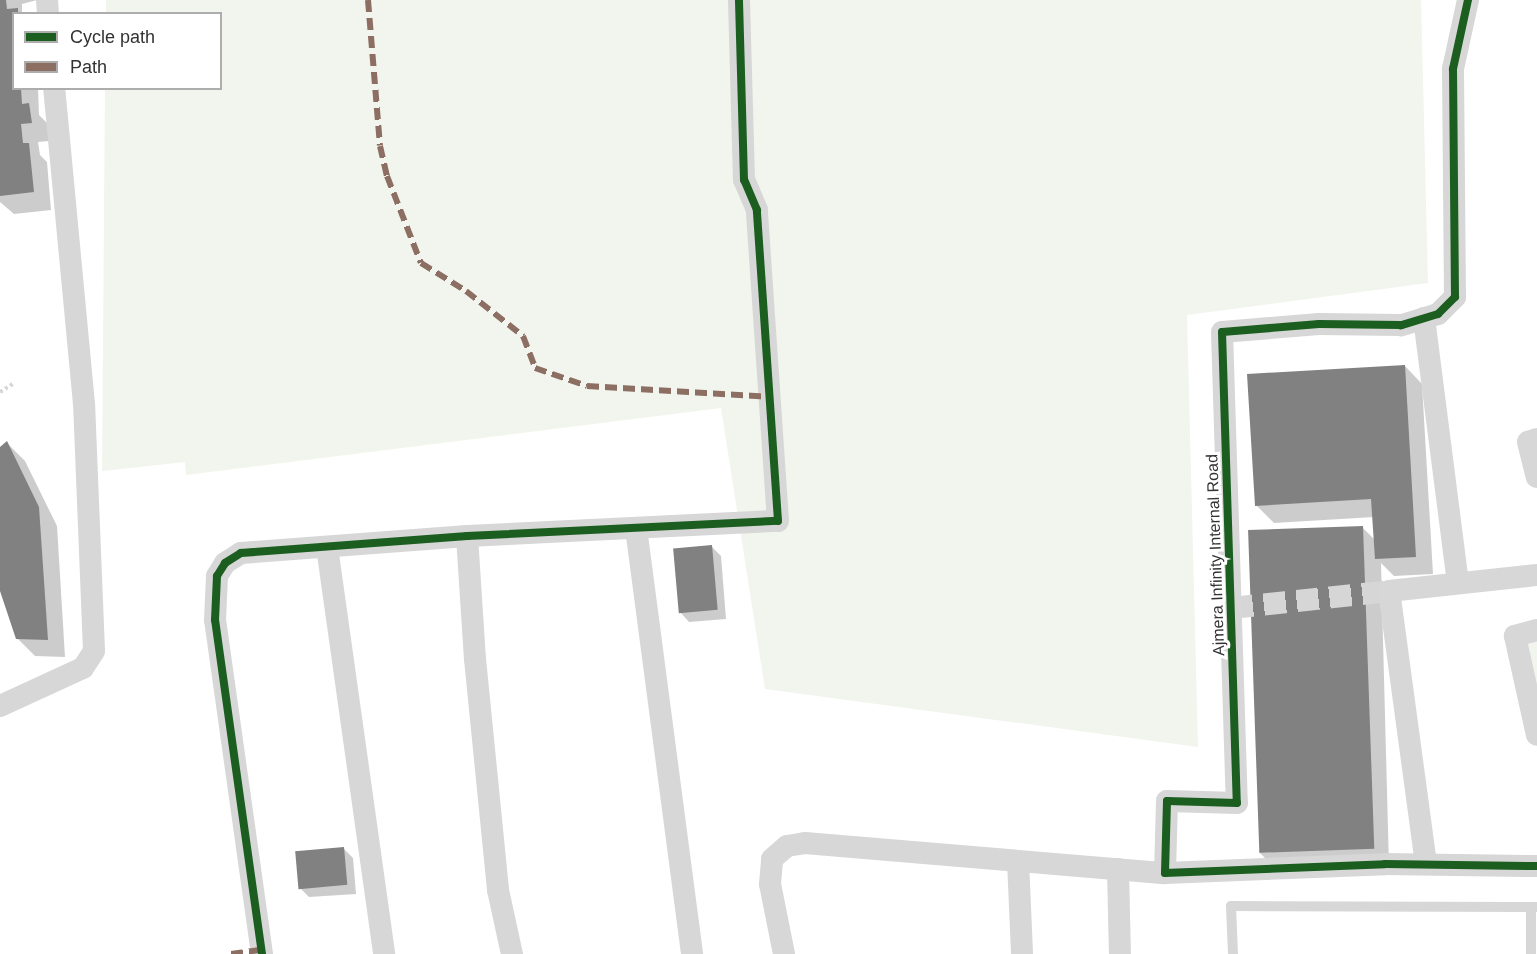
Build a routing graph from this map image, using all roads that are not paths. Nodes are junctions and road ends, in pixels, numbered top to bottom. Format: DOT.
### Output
graph roads {
  1 [pos="739,0"];
  2 [pos="1468,0"];
  3 [pos="54,90"];
  4 [pos="1424,318"];
  5 [pos="1537,439"];
  6 [pos="1537,477"];
  7 [pos="636,528"];
  8 [pos="467,536"];
  9 [pos="327,547"];
  10 [pos="1537,575"];
  11 [pos="1458,584"];
  12 [pos="1537,630"];
  13 [pos="0,706"];
  14 [pos="1537,735"];
  15 [pos="1017,861"];
  16 [pos="1426,864"];
  17 [pos="1537,866"];
  18 [pos="1118,869"];
  19 [pos="1165,873"];
  20 [pos="1534,907"];
  21 [pos="261,954"];
  22 [pos="384,954"];
  23 [pos="512,954"];
  24 [pos="692,954"];
  25 [pos="784,954"];
  26 [pos="1022,954"];
  27 [pos="1120,954"];
  28 [pos="1233,954"];
  29 [pos="1531,954"];
  1 -- 7 [label="street"];
  2 -- 4 [label="street, Ajmera Infinity Internal Road"];
  3 -- 13 [label="street"];
  4 -- 11 [label="street"];
  4 -- 19 [label="street, Ajmera Infinity Internal Road"];
  5 -- 6 [label="street"];
  7 -- 8 [label="street"];
  7 -- 24 [label="street"];
  8 -- 9 [label="street"];
  8 -- 23 [label="street"];
  9 -- 21 [label="street"];
  9 -- 22 [label="street"];
  10 -- 11 [label="street"];
  11 -- 16 [label="street"];
  12 -- 14 [label="street"];
  15 -- 18 [label="street"];
  15 -- 25 [label="street"];
  15 -- 26 [label="street"];
  16 -- 17 [label="street"];
  16 -- 19 [label="street"];
  18 -- 19 [label="street"];
  18 -- 27 [label="street"];
  20 -- 28 [label="lane"];
  20 -- 29 [label="lane"];
}
